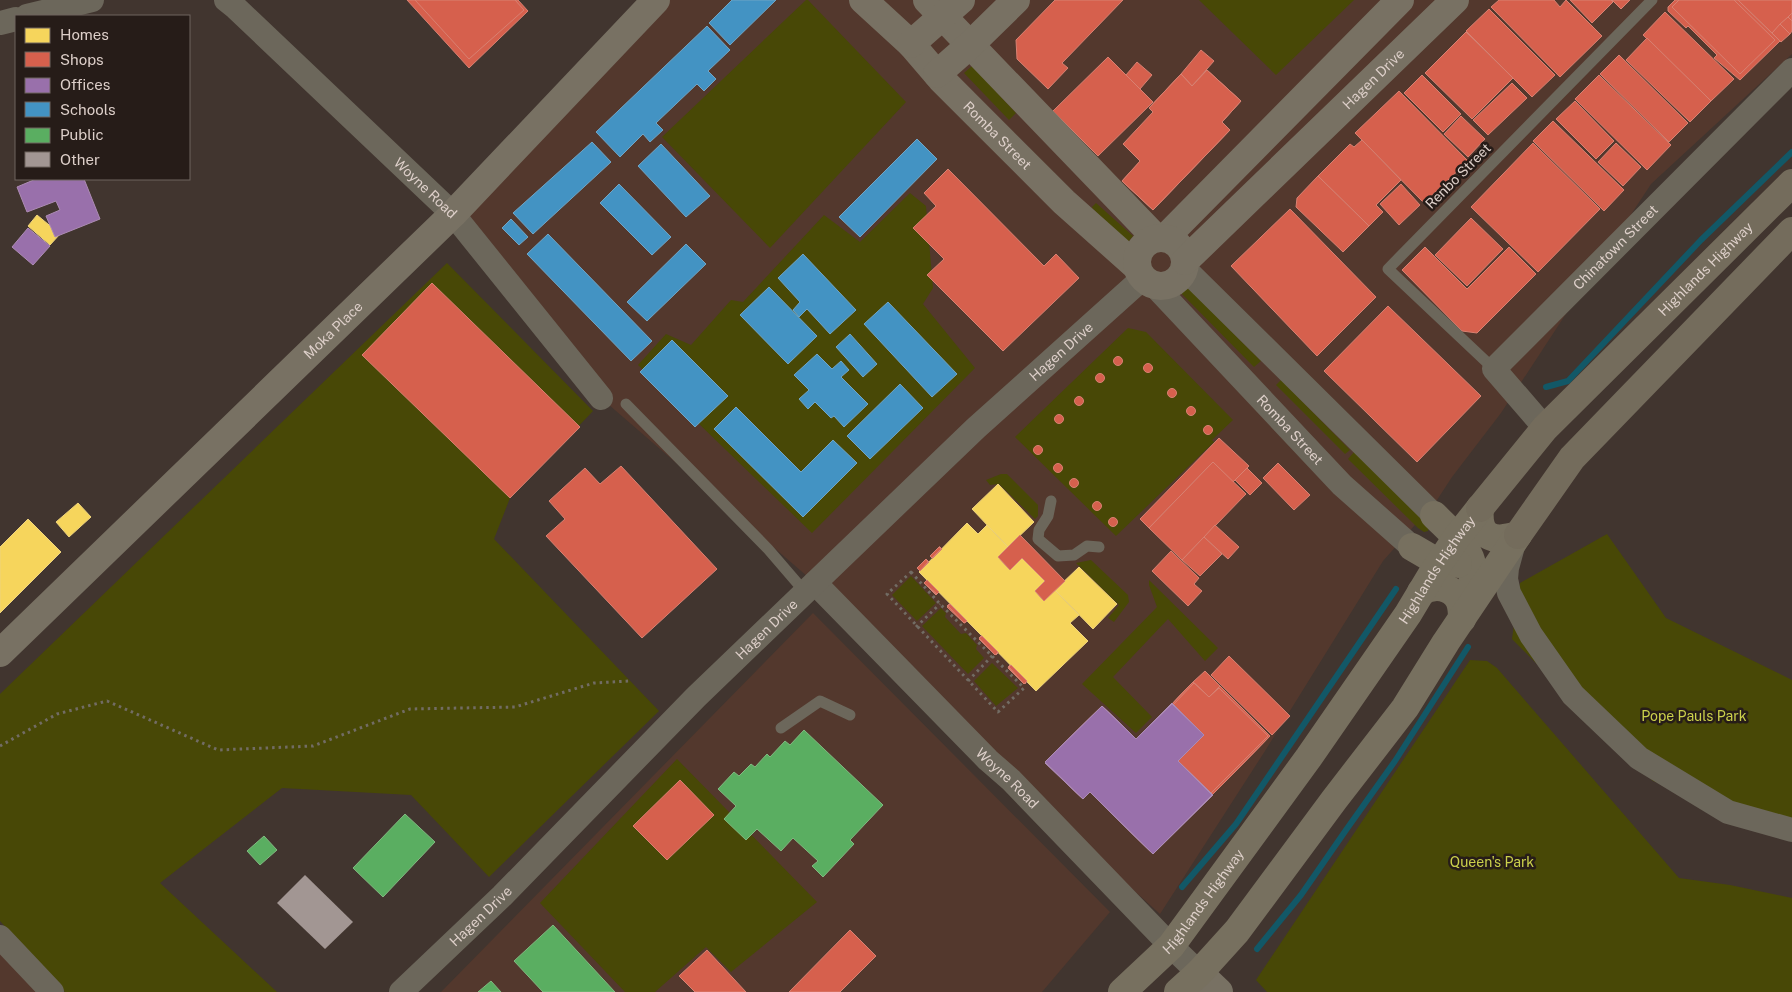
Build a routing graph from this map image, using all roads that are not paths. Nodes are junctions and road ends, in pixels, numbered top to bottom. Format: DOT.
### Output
graph roads {
  1 [pos="92,0"];
  2 [pos="226,0"];
  3 [pos="656,0"];
  4 [pos="863,0"];
  5 [pos="1016,0"];
  6 [pos="1400,0"];
  7 [pos="1455,0"];
  8 [pos="1652,0"];
  9 [pos="944,6"];
  10 [pos="31,15"];
  11 [pos="15,19"];
  12 [pos="0,23"];
  13 [pos="911,44"];
  14 [pos="970,45"];
  15 [pos="1792,70"];
  16 [pos="937,74"];
  17 [pos="1792,183"];
  18 [pos="453,214"];
  19 [pos="1792,230"];
  20 [pos="1160,238"];
  21 [pos="1184,265"];
  22 [pos="1144,276"];
  23 [pos="1494,369"];
  24 [pos="601,398"];
  25 [pos="626,404"];
  26 [pos="1545,428"];
  27 [pos="1051,501"];
  28 [pos="1480,508"];
  29 [pos="1434,514"];
  30 [pos="1518,535"];
  31 [pos="1457,537"];
  32 [pos="1099,547"];
  33 [pos="1412,547"];
  34 [pos="1440,561"];
  35 [pos="1472,564"];
  36 [pos="810,587"];
  37 [pos="1421,592"];
  38 [pos="1509,593"];
  39 [pos="1462,619"];
  40 [pos="1,650"];
  41 [pos="850,715"];
  42 [pos="781,728"];
  43 [pos="1792,830"];
  44 [pos="0,937"];
  45 [pos="1171,946"];
  46 [pos="1199,973"];
  47 [pos="52,992"];
  48 [pos="401,992"];
  49 [pos="1122,992"];
  50 [pos="1178,992"];
  51 [pos="1219,992"];
  1 -- 10 [label="street"];
  2 -- 18 [label="street, Woyne Road"];
  3 -- 18 [label="street, Moka Place"];
  4 -- 13 [label="street, Romba Street"];
  5 -- 14 [label="street"];
  6 -- 20 [label="street"];
  7 -- 21 [label="street, Hagen Drive"];
  8 -- 23 [label="lane, Renbo Street"];
  9 -- 13 [label="street"];
  9 -- 14 [label="street"];
  11 -- 12 [label="street"];
  13 -- 16 [label="street, Romba Street"];
  14 -- 16 [label="street"];
  14 -- 20 [label="street"];
  15 -- 23 [label="street, Chinatown Street"];
  16 -- 22 [label="street, Romba Street"];
  17 -- 26 [label="highway, Highlands Highway"];
  18 -- 24 [label="street, Woyne Road"];
  18 -- 40 [label="street, Moka Place"];
  19 -- 30 [label="highway"];
  20 -- 21 [label="street"];
  20 -- 22 [label="street"];
  21 -- 22 [label="street"];
  21 -- 29 [label="street"];
  22 -- 33 [label="street, Romba Street"];
  22 -- 36 [label="street, Hagen Drive"];
  23 -- 26 [label="street"];
  25 -- 36 [label="lane"];
  26 -- 28 [label="highway, Highlands Highway"];
  27 -- 32 [label="lane"];
  28 -- 29 [label="main road"];
  28 -- 30 [label="main road"];
  28 -- 31 [label="main road, Highlands Highway"];
  29 -- 31 [label="main road"];
  29 -- 33 [label="main road"];
  30 -- 35 [label="main road"];
  30 -- 38 [label="street"];
  30 -- 39 [label="main road"];
  31 -- 34 [label="main road, Highlands Highway"];
  31 -- 35 [label="main road"];
  33 -- 34 [label="main road"];
  33 -- 37 [label="main road"];
  34 -- 35 [label="main road"];
  34 -- 37 [label="main road, Highlands Highway"];
  35 -- 39 [label="main road"];
  36 -- 45 [label="street, Woyne Road"];
  36 -- 48 [label="street, Hagen Drive"];
  37 -- 39 [label="main road"];
  37 -- 45 [label="main road, Highlands Highway"];
  38 -- 39 [label="street"];
  38 -- 43 [label="street"];
  39 -- 46 [label="main road"];
  41 -- 42 [label="lane"];
  44 -- 47 [label="street"];
  45 -- 46 [label="street, Woyne Road"];
  45 -- 49 [label="main road, Highlands Highway"];
  46 -- 50 [label="main road"];
  46 -- 51 [label="street"];
}
